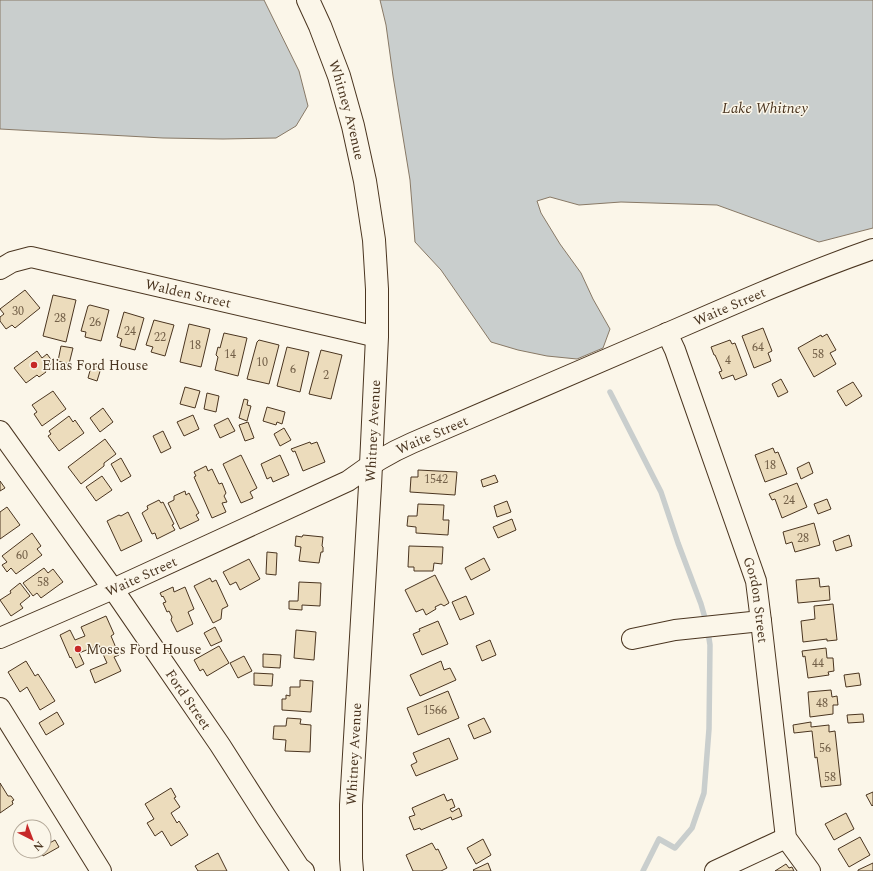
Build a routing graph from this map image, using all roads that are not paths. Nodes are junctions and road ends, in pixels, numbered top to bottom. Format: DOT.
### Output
graph roads {
  1 [pos="308,0"];
  2 [pos="873,249"];
  3 [pos="0,269"];
  4 [pos="667,333"];
  5 [pos="377,337"];
  6 [pos="0,432"];
  7 [pos="371,465"];
  8 [pos="113,589"];
  9 [pos="761,621"];
  10 [pos="0,638"];
  11 [pos="632,639"];
  12 [pos="0,708"];
  13 [pos="786,838"];
  14 [pos="101,871"];
  15 [pos="304,871"];
  16 [pos="352,871"];
  17 [pos="715,871"];
  18 [pos="810,871"];
  1 -- 5 [label="main road, Whitney Avenue"];
  2 -- 4 [label="street, Waite Street"];
  3 -- 5 [label="street, Walden Street"];
  4 -- 7 [label="street, Waite Street"];
  4 -- 9 [label="street, Gordon Street"];
  5 -- 7 [label="main road, Whitney Avenue"];
  6 -- 8 [label="street, Ford Street"];
  7 -- 8 [label="street, Waite Street"];
  7 -- 16 [label="main road, Whitney Avenue"];
  8 -- 10 [label="street, Waite Street"];
  8 -- 15 [label="street, Ford Street"];
  9 -- 11 [label="street"];
  9 -- 13 [label="street, Gordon Street"];
  12 -- 14 [label="street"];
  13 -- 17 [label="street"];
  13 -- 18 [label="street, Gordon Street"];
}
